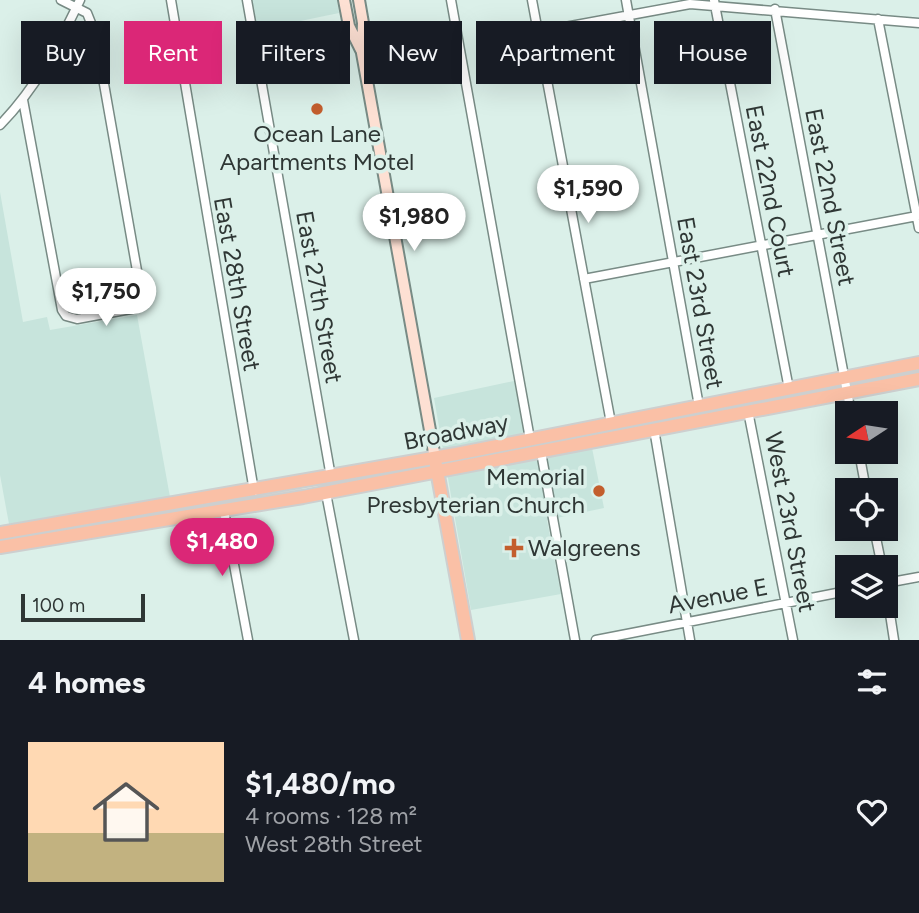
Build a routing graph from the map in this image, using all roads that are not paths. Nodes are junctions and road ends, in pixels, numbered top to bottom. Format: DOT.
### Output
graph roads {
  1 [pos="61,0"];
  2 [pos="171,0"];
  3 [pos="247,0"];
  4 [pos="344,0"];
  5 [pos="359,0"];
  6 [pos="451,0"];
  7 [pos="532,0"];
  8 [pos="626,0"];
  9 [pos="715,3"];
  10 [pos="78,4"];
  11 [pos="775,9"];
  12 [pos="629,14"];
  13 [pos="878,19"];
  14 [pos="536,21"];
  15 [pos="594,21"];
  16 [pos="919,23"];
  17 [pos="362,53"];
  18 [pos="548,84"];
  19 [pos="23,100"];
  20 [pos="0,125"];
  21 [pos="917,216"];
  22 [pos="919,228"];
  23 [pos="817,235"];
  24 [pos="761,246"];
  25 [pos="673,262"];
  26 [pos="584,279"];
  27 [pos="919,363"];
  28 [pos="845,378"];
  29 [pos="919,379"];
  30 [pos="789,388"];
  31 [pos="847,393"];
  32 [pos="849,401"];
  33 [pos="699,406"];
  34 [pos="748,411"];
  35 [pos="611,424"];
  36 [pos="654,429"];
  37 [pos="530,439"];
  38 [pos="541,452"];
  39 [pos="436,465"];
  40 [pos="331,477"];
  41 [pos="254,491"];
  42 [pos="326,493"];
  43 [pos="224,511"];
  44 [pos="178,519"];
  45 [pos="0,533"];
  46 [pos="0,547"];
  47 [pos="919,577"];
  48 [pos="898,582"];
  49 [pos="835,593"];
  50 [pos="786,602"];
  51 [pos="891,618"];
  52 [pos="687,622"];
  53 [pos="248,640"];
  54 [pos="354,640"];
  55 [pos="468,640"];
  56 [pos="575,640"];
  57 [pos="596,640"];
  58 [pos="690,640"];
  59 [pos="793,640"];
  60 [pos="894,640"];
  1 -- 10 [label="street"];
  2 -- 41 [label="street, East 28th Street"];
  3 -- 40 [label="street, East 27th Street"];
  4 -- 17 [label="main road"];
  5 -- 17 [label="main road"];
  6 -- 37 [label="street"];
  7 -- 14 [label="street"];
  8 -- 12 [label="street, East 23rd Street"];
  9 -- 11 [label="street"];
  9 -- 12 [label="street"];
  9 -- 24 [label="street, East 22nd Court"];
  10 -- 19 [label="street"];
  10 -- 19 [label="street"];
  11 -- 13 [label="street"];
  11 -- 23 [label="street, East 22nd Street"];
  12 -- 15 [label="street"];
  12 -- 25 [label="street, East 23rd Street"];
  13 -- 16 [label="street"];
  13 -- 21 [label="street"];
  17 -- 39 [label="main road"];
  18 -- 26 [label="street"];
  19 -- 20 [label="street"];
  21 -- 22 [label="street"];
  21 -- 23 [label="street"];
  23 -- 24 [label="street"];
  23 -- 28 [label="street, East 22nd Street"];
  24 -- 25 [label="street"];
  24 -- 30 [label="street, East 22nd Court"];
  25 -- 26 [label="street"];
  25 -- 33 [label="street, East 23rd Street"];
  26 -- 35 [label="street"];
  27 -- 28 [label="main road, Broadway"];
  28 -- 30 [label="main road, Broadway"];
  28 -- 31 [label="street, East 22nd Street"];
  29 -- 31 [label="main road, Broadway"];
  30 -- 33 [label="main road, Broadway"];
  31 -- 32 [label="street, East 22nd Street"];
  31 -- 34 [label="main road, Broadway"];
  33 -- 35 [label="main road, Broadway"];
  34 -- 36 [label="main road, Broadway"];
  34 -- 50 [label="street, West 23rd Street"];
  35 -- 37 [label="main road, Broadway"];
  36 -- 38 [label="main road, Broadway"];
  36 -- 52 [label="street"];
  37 -- 39 [label="main road, Broadway"];
  38 -- 39 [label="main road, Broadway"];
  38 -- 56 [label="street"];
  39 -- 40 [label="main road, Broadway"];
  39 -- 42 [label="main road, Broadway"];
  39 -- 55 [label="main road"];
  40 -- 41 [label="main road, Broadway"];
  41 -- 44 [label="main road"];
  41 -- 45 [label="main road, Broadway"];
  42 -- 43 [label="main road, Broadway"];
  42 -- 54 [label="street"];
  43 -- 44 [label="main road, Broadway"];
  43 -- 53 [label="street"];
  44 -- 46 [label="main road, Broadway"];
  47 -- 48 [label="street"];
  49 -- 50 [label="street, Avenue E"];
  50 -- 52 [label="street, Avenue E"];
  50 -- 59 [label="street, West 23rd Street"];
  51 -- 60 [label="street"];
  52 -- 57 [label="street, Avenue E"];
  52 -- 58 [label="street"];
}
